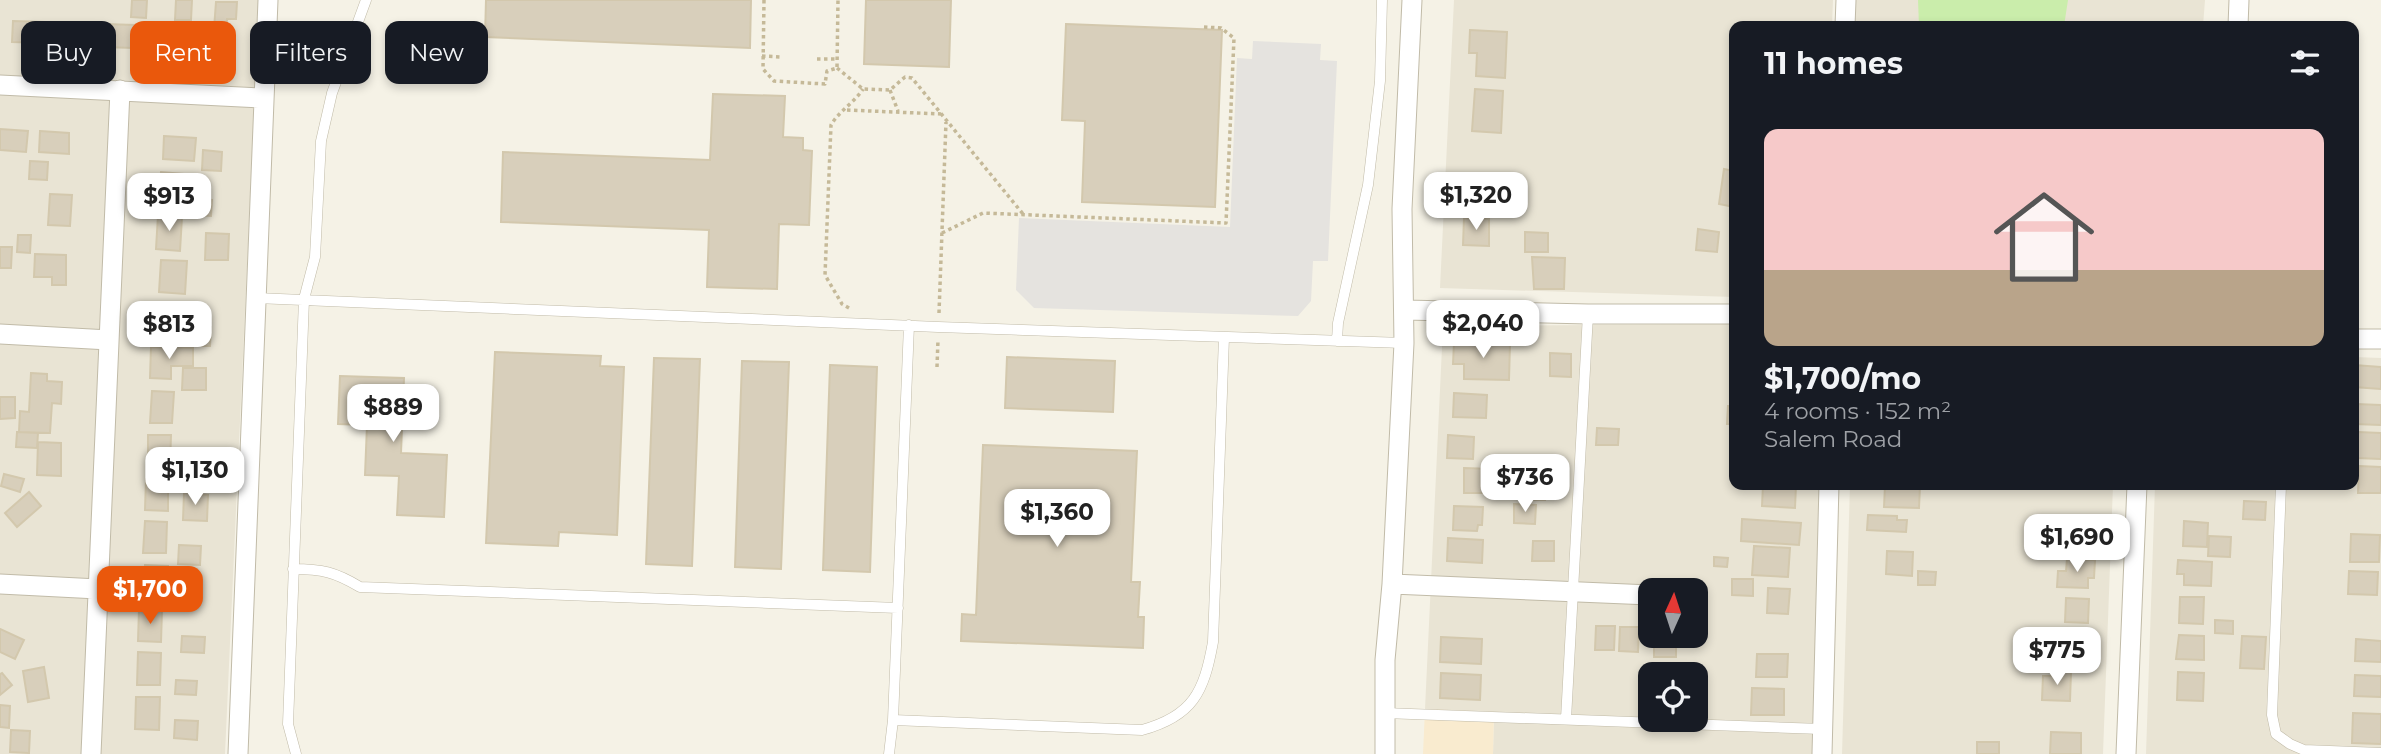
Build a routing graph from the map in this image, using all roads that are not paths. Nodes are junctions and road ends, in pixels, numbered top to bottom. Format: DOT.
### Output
graph roads {
  1 [pos="268,0"];
  2 [pos="366,0"];
  3 [pos="1382,0"];
  4 [pos="1412,0"];
  5 [pos="1846,0"];
  6 [pos="2239,0"];
  7 [pos="1845,21"];
  8 [pos="2238,21"];
  9 [pos="0,85"];
  10 [pos="120,90"];
  11 [pos="263,97"];
  12 [pos="255,298"];
  13 [pos="304,299"];
  14 [pos="1405,310"];
  15 [pos="1588,314"];
  16 [pos="1729,314"];
  17 [pos="909,326"];
  18 [pos="0,334"];
  19 [pos="1224,337"];
  20 [pos="2359,339"];
  21 [pos="109,340"];
  22 [pos="2381,340"];
  23 [pos="1337,341"];
  24 [pos="1404,343"];
  25 [pos="1829,490"];
  26 [pos="2137,490"];
  27 [pos="2281,490"];
  28 [pos="293,569"];
  29 [pos="0,584"];
  30 [pos="1392,584"];
  31 [pos="98,589"];
  32 [pos="1573,592"];
  33 [pos="1638,595"];
  34 [pos="898,608"];
  35 [pos="1383,713"];
  36 [pos="1566,719"];
  37 [pos="893,720"];
  38 [pos="1822,729"];
  39 [pos="2381,753"];
  40 [pos="91,754"];
  41 [pos="238,754"];
  42 [pos="296,754"];
  43 [pos="889,754"];
  44 [pos="1385,754"];
  45 [pos="1822,754"];
  46 [pos="2126,754"];
  1 -- 11 [label="street"];
  2 -- 13 [label="lane"];
  3 -- 23 [label="lane"];
  4 -- 14 [label="street"];
  5 -- 7 [label="street"];
  6 -- 8 [label="street"];
  9 -- 10 [label="street"];
  10 -- 11 [label="street"];
  10 -- 21 [label="street"];
  11 -- 12 [label="street"];
  12 -- 13 [label="lane"];
  12 -- 41 [label="street"];
  13 -- 17 [label="lane"];
  13 -- 28 [label="lane"];
  14 -- 15 [label="street"];
  14 -- 24 [label="street"];
  15 -- 16 [label="street"];
  15 -- 32 [label="lane"];
  17 -- 19 [label="lane"];
  17 -- 34 [label="lane"];
  18 -- 21 [label="street"];
  19 -- 23 [label="lane"];
  19 -- 37 [label="lane"];
  20 -- 22 [label="street"];
  21 -- 31 [label="street"];
  23 -- 24 [label="lane"];
  24 -- 30 [label="street"];
  25 -- 38 [label="street"];
  26 -- 46 [label="street"];
  27 -- 39 [label="lane"];
  28 -- 34 [label="lane"];
  28 -- 42 [label="lane"];
  29 -- 31 [label="street"];
  30 -- 32 [label="street"];
  30 -- 35 [label="street"];
  31 -- 40 [label="street"];
  32 -- 33 [label="street"];
  32 -- 36 [label="lane"];
  34 -- 37 [label="lane"];
  35 -- 36 [label="lane"];
  35 -- 44 [label="street"];
  36 -- 38 [label="lane"];
  37 -- 43 [label="lane"];
  38 -- 45 [label="street"];
}
